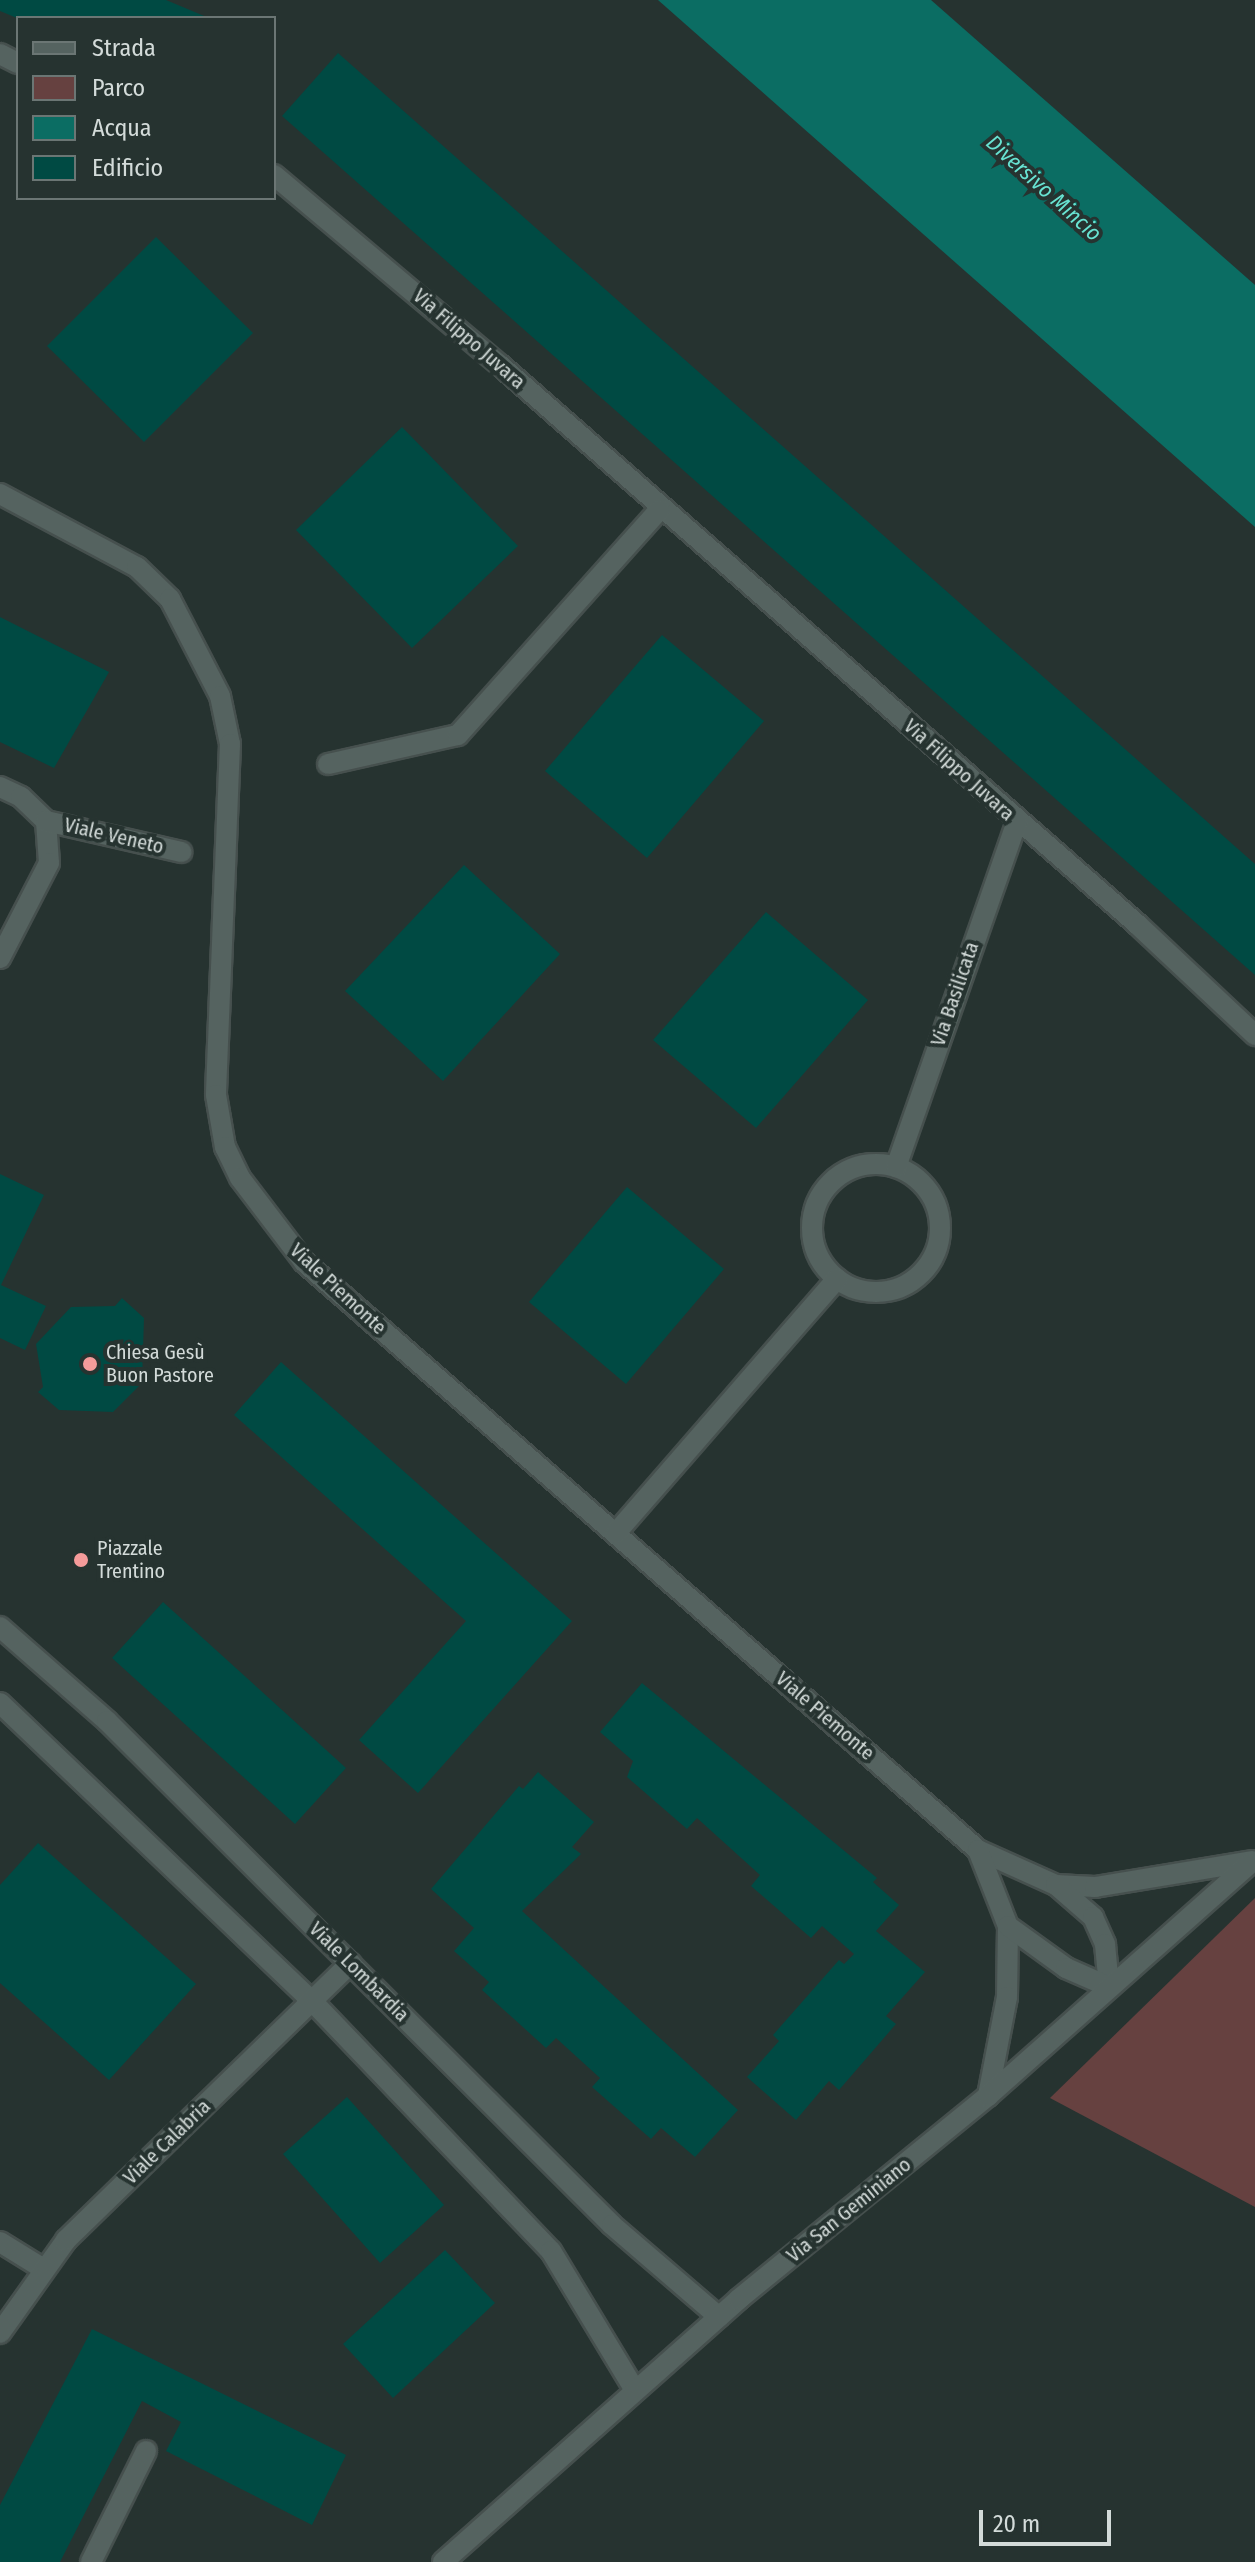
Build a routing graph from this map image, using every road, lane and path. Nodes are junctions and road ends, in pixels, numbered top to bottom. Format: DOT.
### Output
graph roads {
  1 [pos="276,177"];
  2 [pos="0,494"];
  3 [pos="659,510"];
  4 [pos="328,764"];
  5 [pos="0,787"];
  6 [pos="46,821"];
  7 [pos="1017,822"];
  8 [pos="181,852"];
  9 [pos="0,958"];
  10 [pos="1255,1035"];
  11 [pos="896,1167"];
  12 [pos="837,1279"];
  13 [pos="616,1533"];
  14 [pos="0,1627"];
  15 [pos="0,1703"];
  16 [pos="978,1850"];
  17 [pos="1253,1860"];
  18 [pos="1056,1885"];
  19 [pos="1008,1926"];
  20 [pos="351,1963"];
  21 [pos="1109,1987"];
  22 [pos="312,2001"];
  23 [pos="988,2096"];
  24 [pos="0,2242"];
  25 [pos="42,2268"];
  26 [pos="719,2317"];
  27 [pos="0,2333"];
  28 [pos="635,2390"];
  29 [pos="146,2451"];
  30 [pos="91,2562"];
  31 [pos="443,2562"];
  1 -- 3 [label="street, Via Filippo Juvara"];
  2 -- 13 [label="street, Viale Piemonte"];
  3 -- 4 [label="street"];
  3 -- 7 [label="street, Via Filippo Juvara"];
  5 -- 6 [label="street, Viale Veneto"];
  6 -- 8 [label="street, Viale Veneto"];
  6 -- 9 [label="street, Viale Veneto"];
  7 -- 10 [label="street, Via Filippo Juvara"];
  7 -- 11 [label="street, Via Basilicata"];
  11 -- 12 [label="street"];
  11 -- 12 [label="street"];
  12 -- 13 [label="street"];
  13 -- 16 [label="street, Viale Piemonte"];
  14 -- 20 [label="street, Viale Lombardia"];
  15 -- 22 [label="street"];
  16 -- 18 [label="street, Viale Piemonte"];
  16 -- 19 [label="street, Viale Piemonte"];
  17 -- 18 [label="street, Viale Piemonte"];
  17 -- 21 [label="street, Via San Geminiano"];
  18 -- 21 [label="street, Viale Piemonte"];
  19 -- 21 [label="street"];
  19 -- 23 [label="street, Viale Piemonte"];
  20 -- 22 [label="street, Viale Calabria"];
  20 -- 26 [label="street, Viale Lombardia"];
  21 -- 23 [label="street, Via San Geminiano"];
  22 -- 25 [label="street, Viale Calabria"];
  22 -- 28 [label="street"];
  23 -- 26 [label="street, Via San Geminiano"];
  24 -- 25 [label="street"];
  25 -- 27 [label="street, Viale Calabria"];
  26 -- 28 [label="street, Via San Geminiano"];
  28 -- 31 [label="street, Via San Geminiano"];
  29 -- 30 [label="street"];
}
